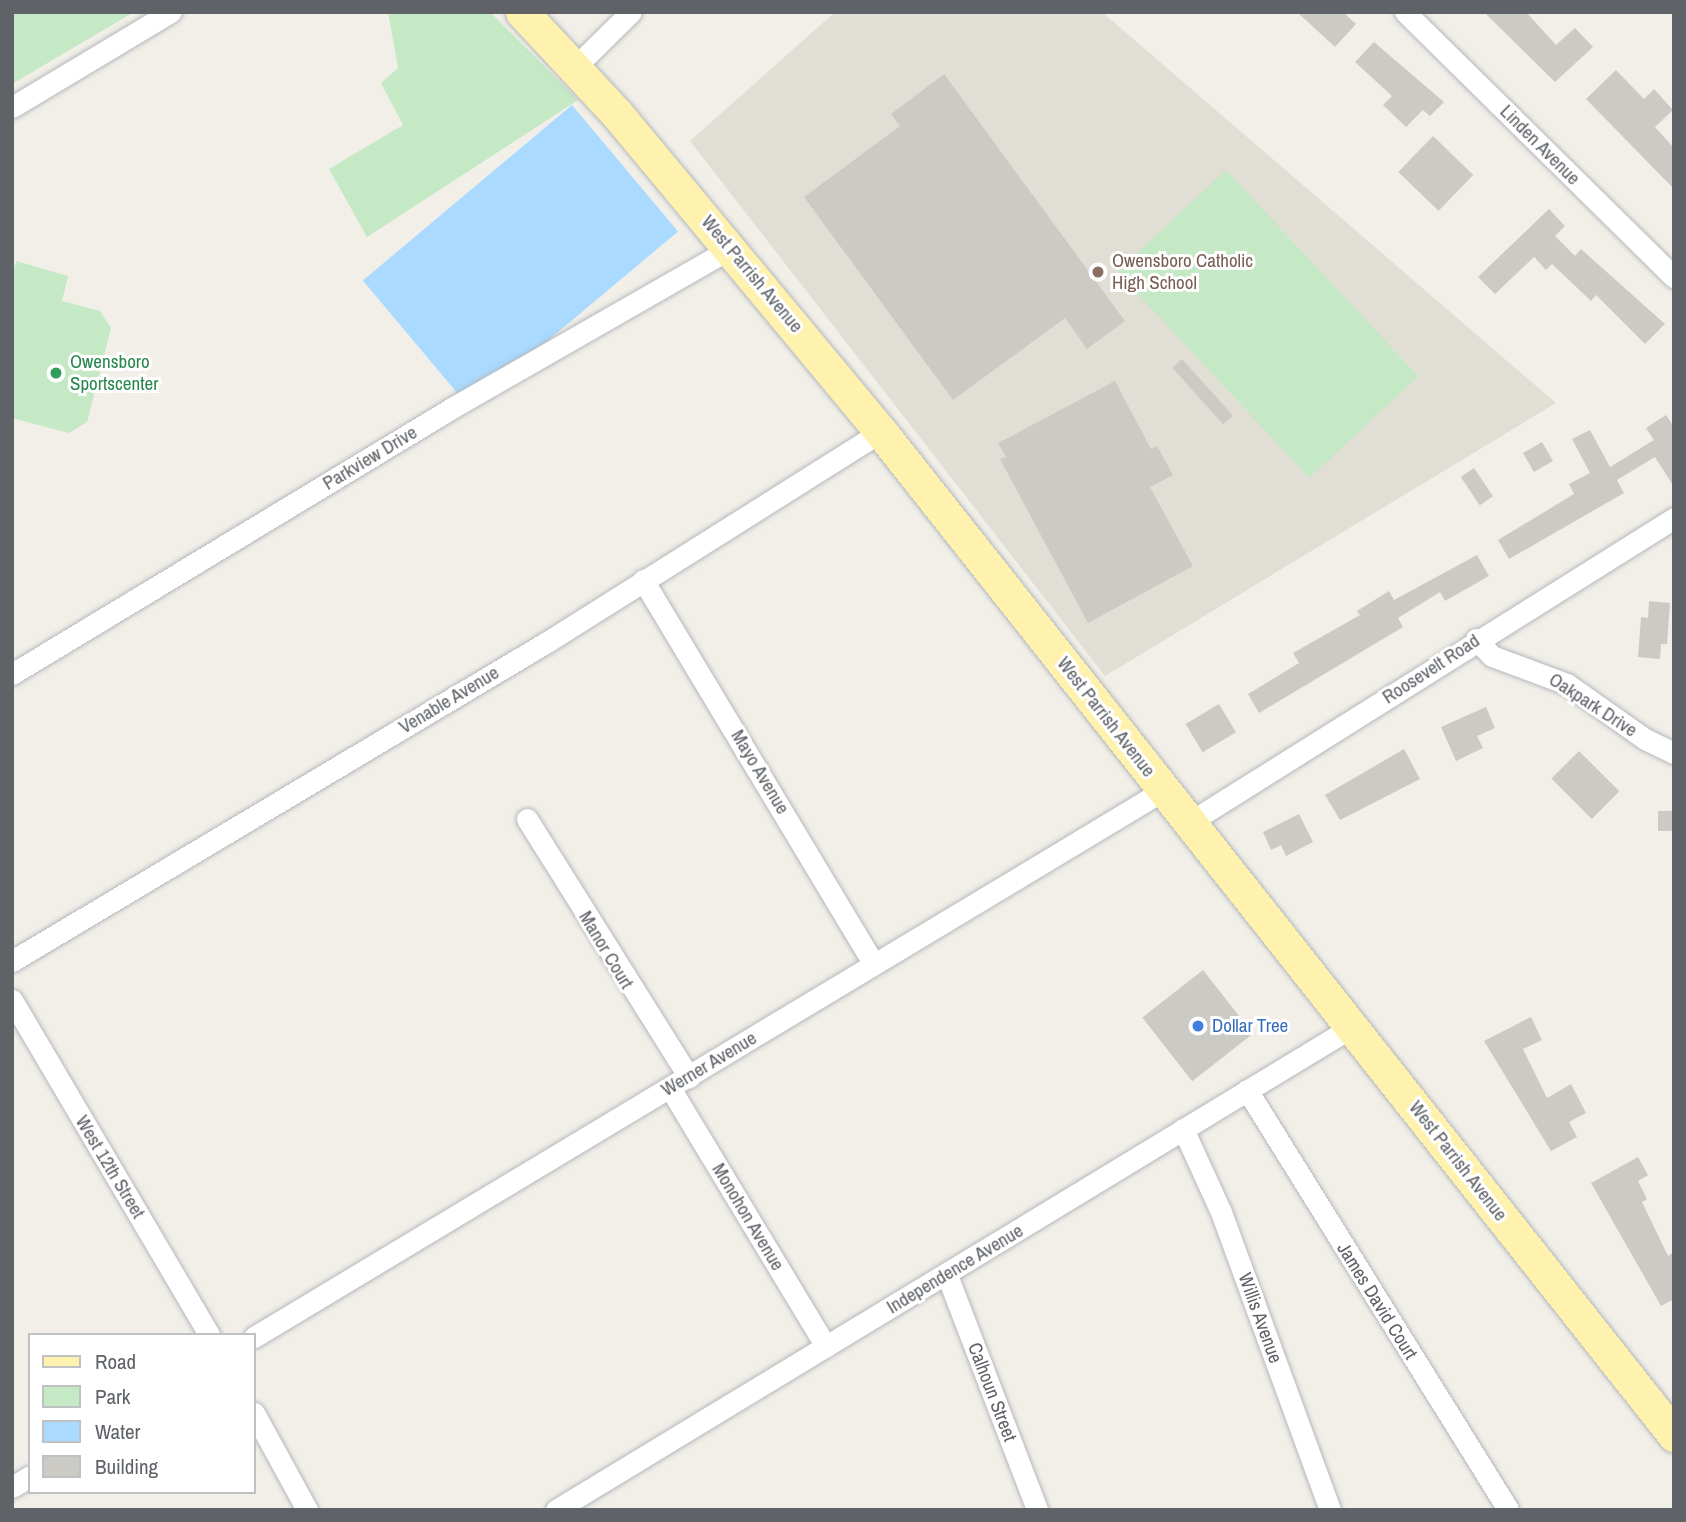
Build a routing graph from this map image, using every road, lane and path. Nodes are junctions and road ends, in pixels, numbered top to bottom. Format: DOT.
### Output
graph roads {
  1 [pos="171,12"];
  2 [pos="522,12"];
  3 [pos="631,12"];
  4 [pos="1405,12"];
  5 [pos="575,66"];
  6 [pos="12,107"];
  7 [pos="731,248"];
  8 [pos="1674,277"];
  9 [pos="881,432"];
  10 [pos="1674,518"];
  11 [pos="643,580"];
  12 [pos="1476,639"];
  13 [pos="12,674"];
  14 [pos="1674,753"];
  15 [pos="1164,790"];
  16 [pos="527,820"];
  17 [pos="1190,822"];
  18 [pos="12,961"];
  19 [pos="874,964"];
  20 [pos="12,1000"];
  21 [pos="1352,1027"];
  22 [pos="689,1077"];
  23 [pos="670,1088"];
  24 [pos="1247,1090"];
  25 [pos="1183,1129"];
  26 [pos="947,1275"];
  27 [pos="208,1333"];
  28 [pos="256,1337"];
  29 [pos="826,1347"];
  30 [pos="256,1417"];
  31 [pos="1674,1435"];
  32 [pos="28,1477"];
  33 [pos="12,1487"];
  34 [pos="307,1510"];
  35 [pos="556,1510"];
  36 [pos="1037,1510"];
  37 [pos="1330,1510"];
  38 [pos="1508,1510"];
  1 -- 6 [label="street"];
  2 -- 5 [label="main road, West Parrish Avenue"];
  3 -- 5 [label="street"];
  4 -- 8 [label="street, Linden Avenue"];
  5 -- 7 [label="main road, West Parrish Avenue"];
  7 -- 9 [label="main road, West Parrish Avenue"];
  7 -- 13 [label="street, Parkview Drive"];
  9 -- 11 [label="street, Venable Avenue"];
  9 -- 15 [label="main road, West Parrish Avenue"];
  10 -- 12 [label="street, Roosevelt Road"];
  11 -- 18 [label="street, Venable Avenue"];
  11 -- 19 [label="street, Mayo Avenue"];
  12 -- 14 [label="street, Oakpark Drive"];
  12 -- 17 [label="street, Roosevelt Road"];
  15 -- 17 [label="main road, West Parrish Avenue"];
  15 -- 19 [label="street, Werner Avenue"];
  16 -- 22 [label="street, Manor Court"];
  17 -- 21 [label="main road, West Parrish Avenue"];
  19 -- 22 [label="street, Werner Avenue"];
  20 -- 27 [label="street, West 12th Street"];
  21 -- 24 [label="street, Independence Avenue"];
  21 -- 31 [label="main road, West Parrish Avenue"];
  22 -- 23 [label="street, Werner Avenue"];
  23 -- 28 [label="street, Werner Avenue"];
  23 -- 29 [label="street, Monohon Avenue"];
  24 -- 25 [label="street, Independence Avenue"];
  24 -- 38 [label="street, James David Court"];
  25 -- 26 [label="street, Independence Avenue"];
  25 -- 37 [label="street, Willis Avenue"];
  26 -- 29 [label="street, Independence Avenue"];
  26 -- 36 [label="street, Calhoun Street"];
  29 -- 35 [label="street, Independence Avenue"];
  30 -- 34 [label="street"];
  32 -- 33 [label="street"];
}
